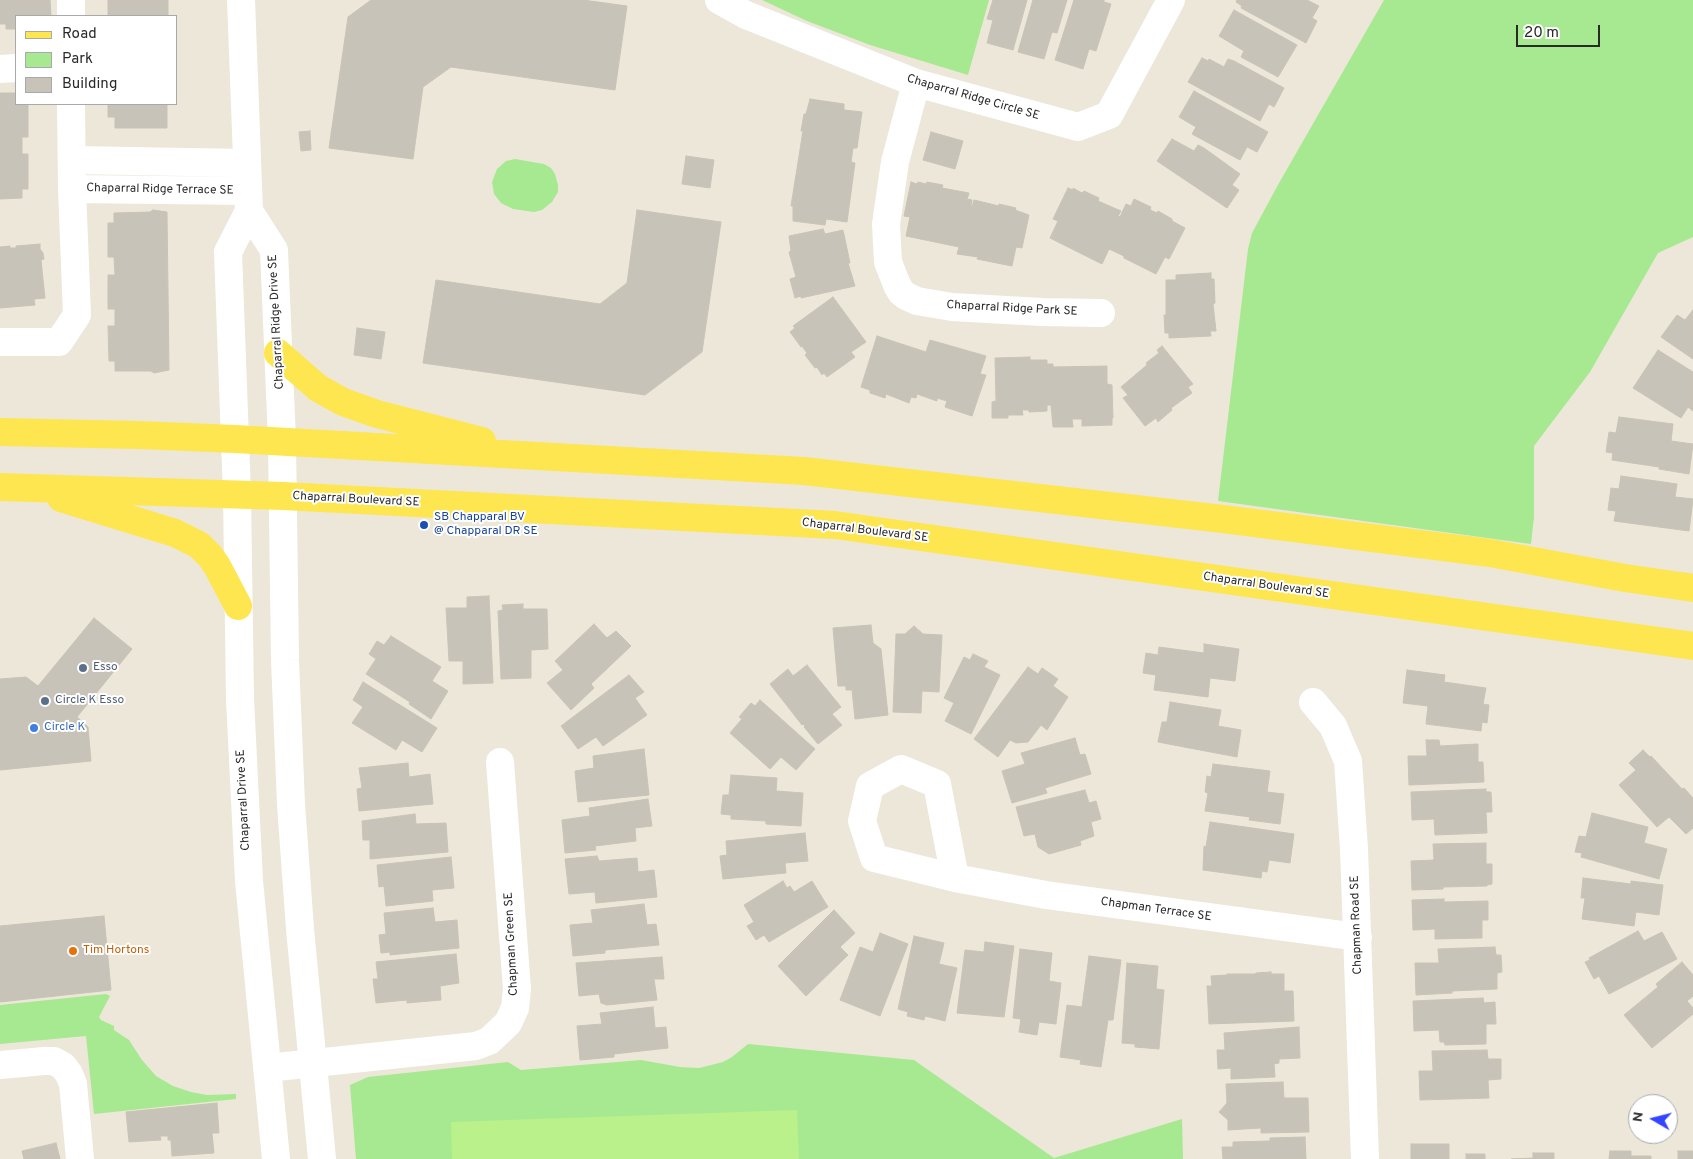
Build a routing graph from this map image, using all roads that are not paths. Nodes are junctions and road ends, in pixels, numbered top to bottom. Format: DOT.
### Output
graph roads {
  1 [pos="72,0"];
  2 [pos="241,0"];
  3 [pos="719,0"];
  4 [pos="1171,0"];
  5 [pos="72,15"];
  6 [pos="0,68"];
  7 [pos="15,68"];
  8 [pos="916,83"];
  9 [pos="72,105"];
  10 [pos="72,160"];
  11 [pos="247,163"];
  12 [pos="72,189"];
  13 [pos="249,201"];
  14 [pos="1101,313"];
  15 [pos="0,342"];
  16 [pos="278,353"];
  17 [pos="0,432"];
  18 [pos="235,439"];
  19 [pos="282,441"];
  20 [pos="534,455"];
  21 [pos="13,488"];
  22 [pos="237,494"];
  23 [pos="283,496"];
  24 [pos="1693,588"];
  25 [pos="238,606"];
  26 [pos="1693,646"];
  27 [pos="1313,702"];
  28 [pos="500,762"];
  29 [pos="955,878"];
  30 [pos="1358,937"];
  31 [pos="313,1064"];
  32 [pos="0,1065"];
  33 [pos="267,1068"];
  34 [pos="80,1159"];
  35 [pos="276,1159"];
  36 [pos="322,1159"];
  37 [pos="1365,1159"];
  1 -- 5 [label="street"];
  2 -- 11 [label="street, Chaparral Ridge Drive SE"];
  3 -- 8 [label="street, Chaparral Ridge Circle SE"];
  4 -- 8 [label="street, Chaparral Ridge Circle SE"];
  6 -- 7 [label="street"];
  8 -- 14 [label="street, Chaparral Ridge Park SE"];
  9 -- 10 [label="street, Chaparral Ridge Terrace SE"];
  10 -- 11 [label="street"];
  10 -- 12 [label="street, Chaparral Ridge Terrace SE"];
  11 -- 13 [label="street, Chaparral Ridge Drive SE"];
  12 -- 13 [label="street, Chaparral Ridge Terrace SE"];
  12 -- 15 [label="street, Chaparral Ridge Terrace SE"];
  13 -- 16 [label="street, Chaparral Ridge Drive SE"];
  13 -- 18 [label="street, Chaparral Ridge Drive SE"];
  16 -- 19 [label="street, Chaparral Ridge Drive SE"];
  16 -- 20 [label="main road"];
  17 -- 18 [label="main road"];
  18 -- 19 [label="main road"];
  18 -- 22 [label="street, Chaparral Drive SE"];
  19 -- 20 [label="main road"];
  19 -- 23 [label="street"];
  20 -- 24 [label="main road"];
  21 -- 22 [label="main road, Chaparral Boulevard SE"];
  21 -- 25 [label="main road"];
  22 -- 23 [label="main road, Chaparral Boulevard SE"];
  22 -- 25 [label="street, Chaparral Drive SE"];
  23 -- 26 [label="main road, Chaparral Boulevard SE"];
  23 -- 31 [label="street"];
  25 -- 33 [label="street, Chaparral Drive SE"];
  27 -- 30 [label="street, Chapman Road SE"];
  28 -- 31 [label="street, Chapman Green SE"];
  29 -- 30 [label="street, Chapman Terrace SE"];
  30 -- 37 [label="street, Chapman Road SE"];
  31 -- 33 [label="street, Chapman Green SE"];
  31 -- 36 [label="street"];
  32 -- 34 [label="street"];
  33 -- 35 [label="street, Chaparral Drive SE"];
}
